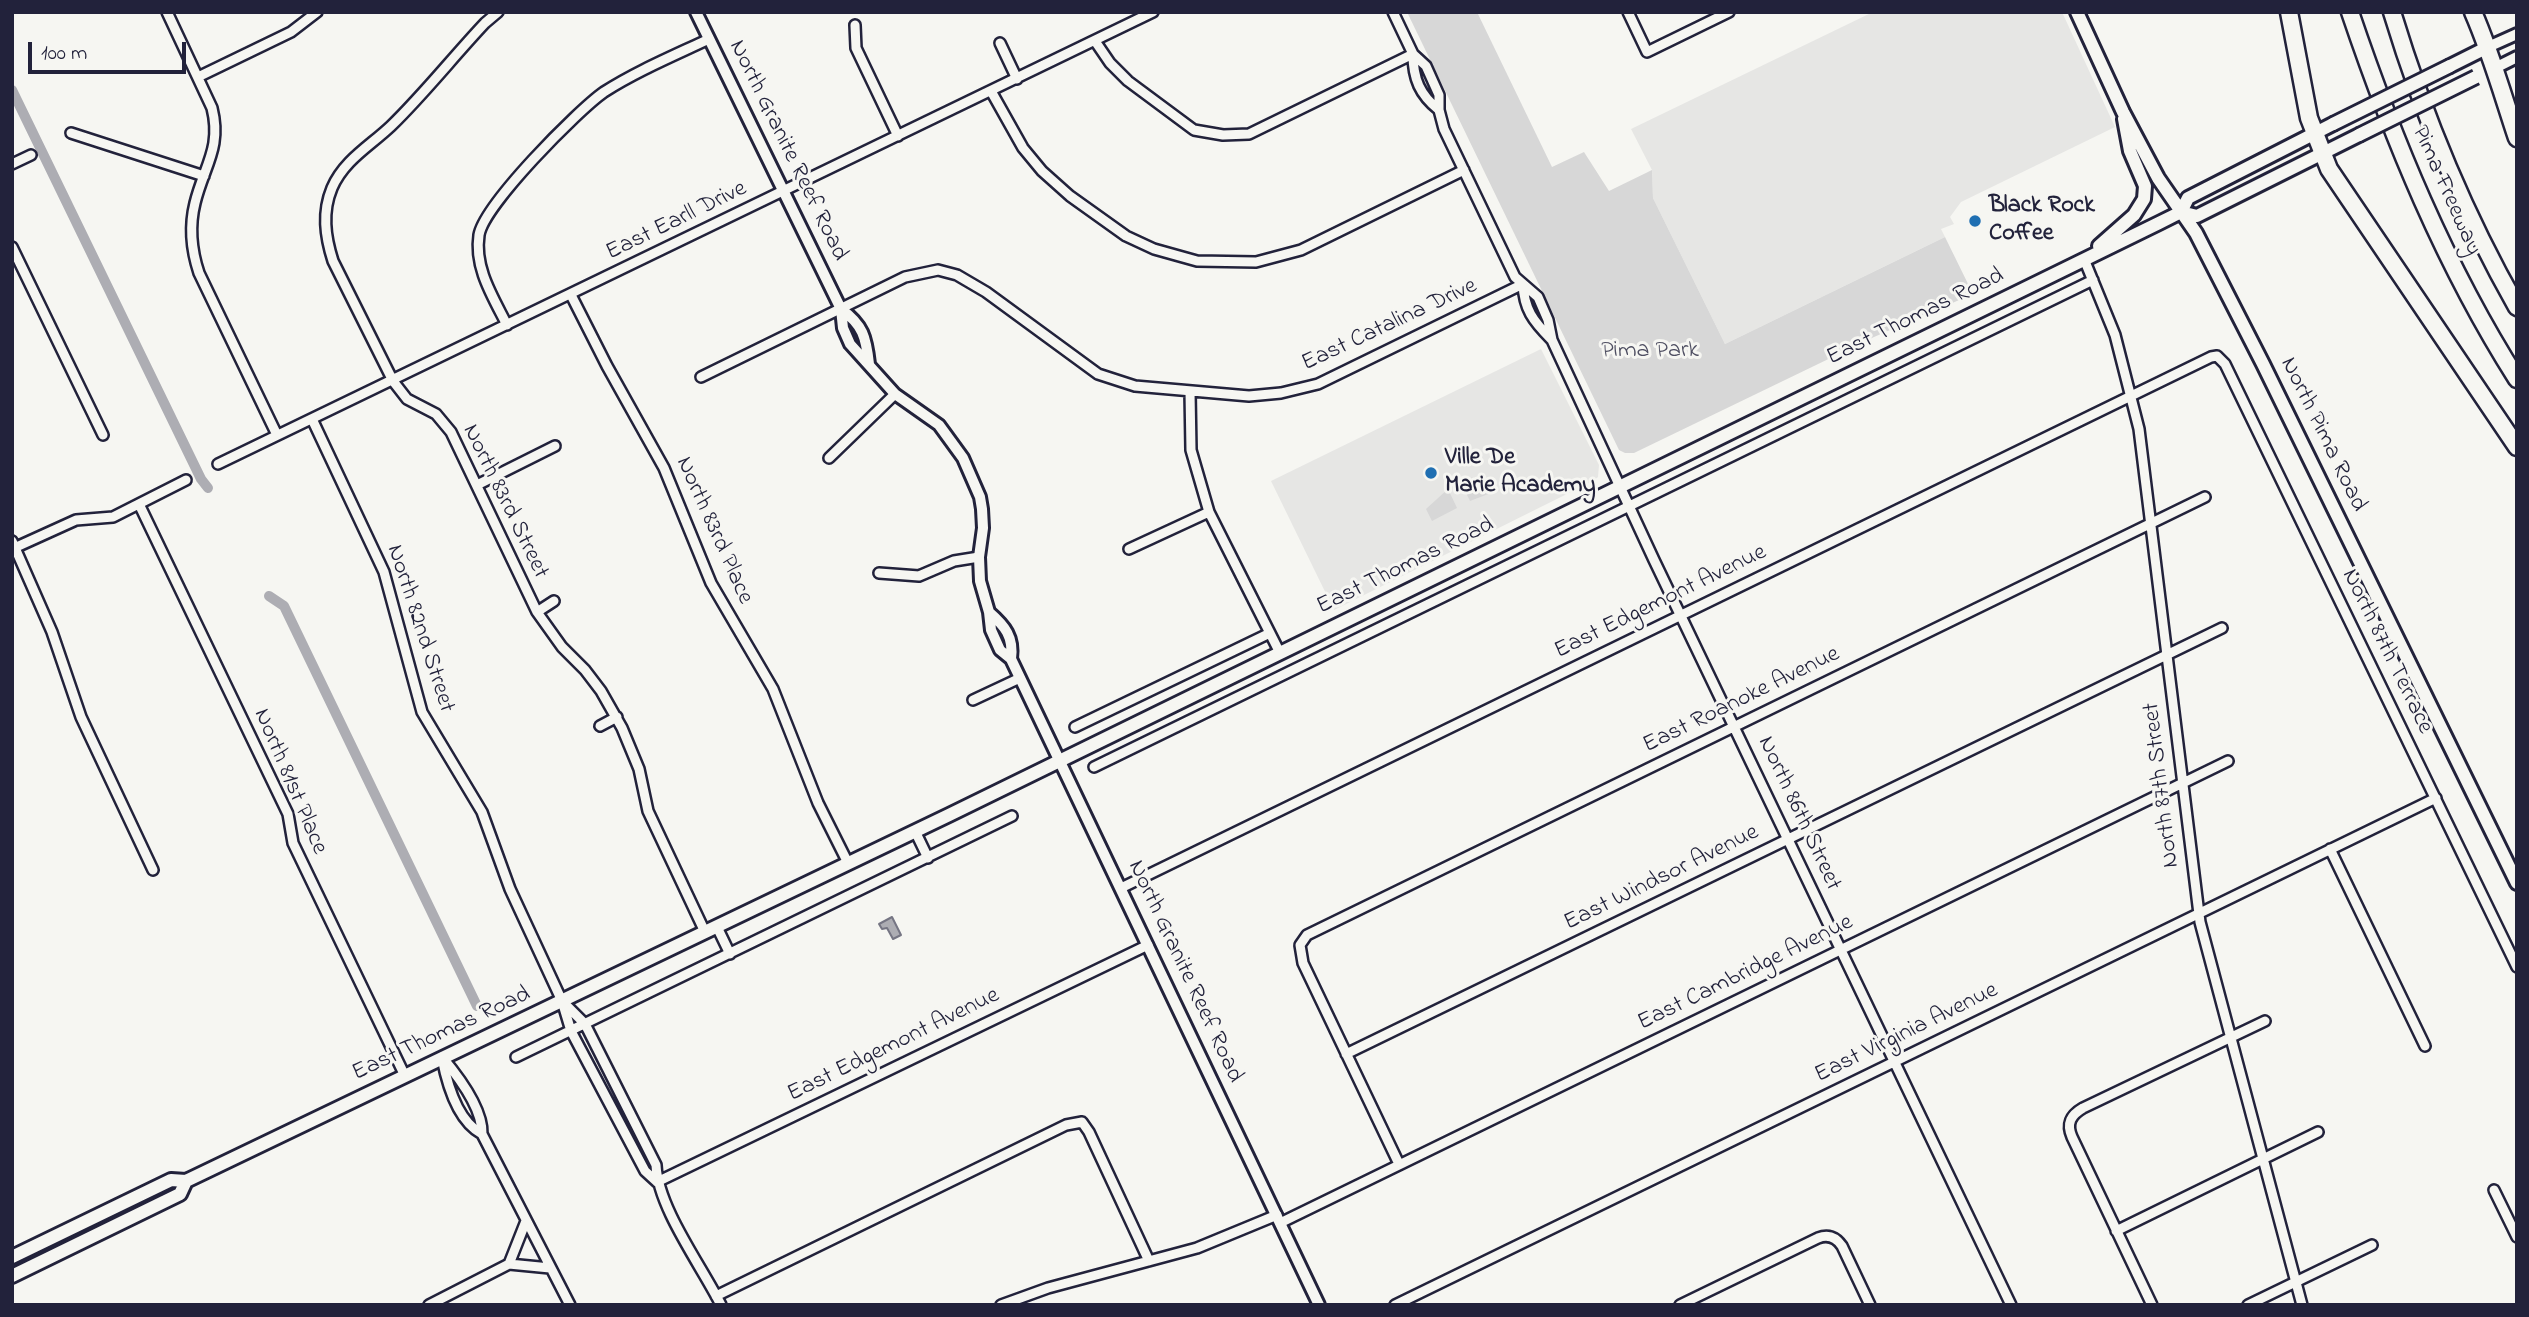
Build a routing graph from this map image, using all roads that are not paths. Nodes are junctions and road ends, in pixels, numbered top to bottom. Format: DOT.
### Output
graph roads {
  1 [pos="167,12"];
  2 [pos="317,12"];
  3 [pos="498,12"];
  4 [pos="696,12"];
  5 [pos="1153,12"];
  6 [pos="1393,12"];
  7 [pos="1628,12"];
  8 [pos="1729,12"];
  9 [pos="2077,12"];
  10 [pos="2289,12"];
  11 [pos="2350,12"];
  12 [pos="2392,12"];
  13 [pos="2473,12"];
  14 [pos="855,25"];
  15 [pos="2517,34"];
  16 [pos="709,39"];
  17 [pos="1095,41"];
  18 [pos="1000,43"];
  19 [pos="2488,47"];
  20 [pos="1413,54"];
  21 [pos="2517,57"];
  22 [pos="2493,69"];
  23 [pos="198,77"];
  24 [pos="1017,79"];
  25 [pos="991,91"];
  26 [pos="1439,110"];
  27 [pos="2123,112"];
  28 [pos="71,133"];
  29 [pos="2314,133"];
  30 [pos="898,136"];
  31 [pos="2517,138"];
  32 [pos="2322,154"];
  33 [pos="31,155"];
  34 [pos="12,164"];
  35 [pos="1464,170"];
  36 [pos="204,176"];
  37 [pos="784,192"];
  38 [pos="2181,212"];
  39 [pos="12,247"];
  40 [pos="2084,259"];
  41 [pos="2093,280"];
  42 [pos="1523,284"];
  43 [pos="572,295"];
  44 [pos="2517,306"];
  45 [pos="841,309"];
  46 [pos="507,325"];
  47 [pos="1552,340"];
  48 [pos="2219,356"];
  49 [pos="701,377"];
  50 [pos="2517,379"];
  51 [pos="393,381"];
  52 [pos="1190,392"];
  53 [pos="895,394"];
  54 [pos="2132,395"];
  55 [pos="312,419"];
  56 [pos="103,435"];
  57 [pos="277,435"];
  58 [pos="555,446"];
  59 [pos="2517,447"];
  60 [pos="830,458"];
  61 [pos="218,464"];
  62 [pos="186,480"];
  63 [pos="477,485"];
  64 [pos="1621,485"];
  65 [pos="2205,497"];
  66 [pos="139,504"];
  67 [pos="1630,505"];
  68 [pos="1209,512"];
  69 [pos="2151,523"];
  70 [pos="13,546"];
  71 [pos="1129,550"];
  72 [pos="979,557"];
  73 [pos="879,573"];
  74 [pos="554,601"];
  75 [pos="537,612"];
  76 [pos="1681,615"];
  77 [pos="2222,628"];
  78 [pos="1270,633"];
  79 [pos="1280,653"];
  80 [pos="2167,654"];
  81 [pos="1020,678"];
  82 [pos="973,700"];
  83 [pos="617,717"];
  84 [pos="600,726"];
  85 [pos="1734,726"];
  86 [pos="1075,727"];
  87 [pos="1060,761"];
  88 [pos="2228,761"];
  89 [pos="1094,768"];
  90 [pos="2183,783"];
  91 [pos="2435,798"];
  92 [pos="1012,816"];
  93 [pos="915,831"];
  94 [pos="1788,839"];
  95 [pos="2330,849"];
  96 [pos="928,858"];
  97 [pos="848,863"];
  98 [pos="153,870"];
  99 [pos="2517,883"];
  100 [pos="1121,888"];
  101 [pos="2199,913"];
  102 [pos="710,929"];
  103 [pos="1148,945"];
  104 [pos="1841,949"];
  105 [pos="730,954"];
  106 [pos="2517,967"];
  107 [pos="562,1001"];
  108 [pos="2265,1021"];
  109 [pos="585,1024"];
  110 [pos="571,1031"];
  111 [pos="2231,1037"];
  112 [pos="2425,1046"];
  113 [pos="1346,1054"];
  114 [pos="516,1057"];
  115 [pos="442,1058"];
  116 [pos="1895,1062"];
  117 [pos="405,1076"];
  118 [pos="2318,1132"];
  119 [pos="482,1133"];
  120 [pos="2263,1159"];
  121 [pos="1399,1164"];
  122 [pos="186,1181"];
  123 [pos="657,1182"];
  124 [pos="2494,1190"];
  125 [pos="1278,1219"];
  126 [pos="526,1222"];
  127 [pos="2116,1231"];
  128 [pos="2517,1237"];
  129 [pos="2372,1245"];
  130 [pos="12,1257"];
  131 [pos="1149,1261"];
  132 [pos="509,1264"];
  133 [pos="550,1268"];
  134 [pos="12,1276"];
  135 [pos="2296,1282"];
  136 [pos="718,1300"];
  137 [pos="429,1305"];
  138 [pos="570,1305"];
  139 [pos="1001,1305"];
  140 [pos="1319,1305"];
  141 [pos="1395,1305"];
  142 [pos="1681,1305"];
  143 [pos="1870,1305"];
  144 [pos="2011,1305"];
  145 [pos="2152,1305"];
  146 [pos="2248,1305"];
  147 [pos="2302,1305"];
  1 -- 23 [label="street"];
  2 -- 23 [label="street"];
  3 -- 51 [label="street, North 83rd Street"];
  4 -- 16 [label="street, North Granite Reef Road"];
  5 -- 17 [label="street, East Earll Drive"];
  6 -- 20 [label="street, North 86th Street"];
  7 -- 8 [label="street"];
  9 -- 27 [label="main road, North Pima Road"];
  10 -- 29 [label="highway"];
  11 -- 50 [label="highway, Pima Freeway"];
  12 -- 44 [label="highway, Pima Freeway"];
  13 -- 19 [label="highway"];
  14 -- 30 [label="street"];
  15 -- 19 [label="street, East Thomas Road"];
  16 -- 37 [label="street, North Granite Reef Road"];
  16 -- 46 [label="street"];
  17 -- 20 [label="street"];
  17 -- 24 [label="street, East Earll Drive"];
  18 -- 24 [label="street"];
  19 -- 22 [label="highway"];
  19 -- 29 [label="main road, East Thomas Road, bridge"];
  20 -- 26 [label="street, North 86th Street"];
  20 -- 26 [label="street, North 86th Street"];
  21 -- 22 [label="street, East Thomas Road"];
  22 -- 31 [label="highway"];
  22 -- 32 [label="main road, East Thomas Road, bridge"];
  23 -- 36 [label="street"];
  24 -- 25 [label="street, East Earll Drive"];
  25 -- 30 [label="street, East Earll Drive"];
  25 -- 35 [label="street"];
  26 -- 35 [label="street, North 86th Street"];
  27 -- 38 [label="main road, North Pima Road"];
  27 -- 40 [label="main road"];
  28 -- 36 [label="street"];
  29 -- 32 [label="highway"];
  29 -- 38 [label="main road, East Thomas Road"];
  30 -- 37 [label="street, East Earll Drive"];
  32 -- 38 [label="main road, East Thomas Road"];
  32 -- 59 [label="highway"];
  33 -- 34 [label="street"];
  35 -- 42 [label="street, North 86th Street"];
  36 -- 57 [label="street"];
  37 -- 43 [label="street, East Earll Drive"];
  37 -- 45 [label="street, North Granite Reef Road"];
  38 -- 40 [label="main road, East Thomas Road"];
  38 -- 99 [label="main road, North Pima Road"];
  39 -- 56 [label="street"];
  40 -- 41 [label="street, North 87th Street"];
  40 -- 64 [label="main road, East Thomas Road"];
  41 -- 54 [label="street, North 87th Street"];
  41 -- 67 [label="street, East Thomas Road"];
  42 -- 47 [label="street, North 86th Street"];
  42 -- 47 [label="street, North 86th Street"];
  42 -- 52 [label="street, East Catalina Drive"];
  43 -- 46 [label="street, East Earll Drive"];
  43 -- 97 [label="street, North 83rd Place"];
  45 -- 49 [label="street"];
  45 -- 52 [label="street, East Catalina Drive"];
  45 -- 53 [label="street, North Granite Reef Road"];
  46 -- 51 [label="street, East Earll Drive"];
  47 -- 64 [label="street, North 86th Street"];
  48 -- 54 [label="street, East Edgemont Avenue"];
  48 -- 91 [label="street, North 87th Terrace"];
  51 -- 55 [label="street, East Earll Drive"];
  51 -- 63 [label="street, North 83rd Street"];
  52 -- 68 [label="street"];
  53 -- 60 [label="street"];
  53 -- 72 [label="street, North Granite Reef Road"];
  54 -- 69 [label="street, North 87th Street"];
  54 -- 76 [label="street, East Edgemont Avenue"];
  55 -- 57 [label="street, East Earll Drive"];
  55 -- 107 [label="street, North 82nd Street"];
  57 -- 61 [label="street, East Earll Drive"];
  58 -- 63 [label="street"];
  62 -- 66 [label="street"];
  63 -- 75 [label="street, North 83rd Street"];
  64 -- 67 [label="street, North 86th Street"];
  64 -- 79 [label="main road, East Thomas Road"];
  65 -- 69 [label="street, East Roanoke Avenue"];
  66 -- 70 [label="street"];
  66 -- 117 [label="street, North 81st Place"];
  67 -- 76 [label="street, North 86th Street"];
  67 -- 89 [label="street, East Thomas Road"];
  68 -- 71 [label="street"];
  68 -- 78 [label="street"];
  69 -- 80 [label="street, North 87th Street"];
  69 -- 85 [label="street, East Roanoke Avenue"];
  70 -- 98 [label="street"];
  72 -- 73 [label="street"];
  72 -- 81 [label="street, North Granite Reef Road"];
  74 -- 75 [label="street"];
  75 -- 83 [label="street, North 83rd Street"];
  76 -- 85 [label="street, North 86th Street"];
  76 -- 100 [label="street, East Edgemont Avenue"];
  77 -- 80 [label="street, East Windsor Avenue"];
  78 -- 79 [label="street"];
  78 -- 86 [label="street"];
  79 -- 87 [label="main road, East Thomas Road"];
  80 -- 90 [label="street, North 87th Street"];
  80 -- 94 [label="street, East Windsor Avenue"];
  81 -- 82 [label="street"];
  81 -- 87 [label="street, North Granite Reef Road"];
  83 -- 84 [label="street"];
  83 -- 102 [label="street, North 83rd Street"];
  85 -- 94 [label="street, North 86th Street"];
  85 -- 113 [label="street, East Roanoke Avenue"];
  87 -- 93 [label="main road, East Thomas Road"];
  87 -- 100 [label="street, North Granite Reef Road"];
  88 -- 90 [label="street, East Cambridge Avenue"];
  90 -- 101 [label="street, North 87th Street"];
  90 -- 104 [label="street, East Cambridge Avenue"];
  91 -- 95 [label="street, East Virginia Avenue"];
  91 -- 106 [label="street, North 87th Terrace"];
  92 -- 96 [label="street, East Thomas Road"];
  93 -- 96 [label="street"];
  93 -- 97 [label="main road, East Thomas Road"];
  94 -- 104 [label="street, North 86th Street"];
  94 -- 113 [label="street, East Windsor Avenue"];
  95 -- 101 [label="street, East Virginia Avenue"];
  95 -- 112 [label="street"];
  96 -- 105 [label="street, East Thomas Road"];
  97 -- 102 [label="main road, East Thomas Road"];
  100 -- 103 [label="street, North Granite Reef Road"];
  101 -- 111 [label="street, North 87th Street"];
  101 -- 116 [label="street, East Virginia Avenue"];
  102 -- 105 [label="street"];
  102 -- 107 [label="main road, East Thomas Road"];
  103 -- 123 [label="street, East Edgemont Avenue"];
  103 -- 125 [label="street, North Granite Reef Road"];
  104 -- 116 [label="street, North 86th Street"];
  104 -- 121 [label="street, East Cambridge Avenue"];
  105 -- 109 [label="street, East Thomas Road"];
  107 -- 109 [label="street, North 82nd Street"];
  107 -- 110 [label="street, North 82nd Street"];
  107 -- 115 [label="main road, East Thomas Road"];
  108 -- 111 [label="street"];
  109 -- 110 [label="street, East Thomas Road"];
  109 -- 123 [label="street, North 82nd Street"];
  110 -- 114 [label="street, East Thomas Road"];
  110 -- 123 [label="street, North 82nd Street"];
  111 -- 120 [label="street, North 87th Street"];
  111 -- 127 [label="street"];
  113 -- 121 [label="street"];
  115 -- 117 [label="main road, East Thomas Road"];
  115 -- 119 [label="street"];
  115 -- 119 [label="street"];
  116 -- 141 [label="street, East Virginia Avenue"];
  116 -- 144 [label="street, North 86th Street"];
  117 -- 122 [label="main road, East Thomas Road"];
  118 -- 120 [label="street"];
  119 -- 126 [label="street"];
  120 -- 127 [label="street"];
  120 -- 135 [label="street, North 87th Street"];
  121 -- 125 [label="street, East Cambridge Avenue"];
  122 -- 130 [label="main road, East Thomas Road"];
  122 -- 134 [label="main road, East Thomas Road"];
  123 -- 136 [label="street, North 82nd Street"];
  124 -- 128 [label="street"];
  125 -- 131 [label="street, East Cambridge Avenue"];
  125 -- 140 [label="street, North Granite Reef Road"];
  126 -- 132 [label="street"];
  126 -- 133 [label="street"];
  127 -- 145 [label="street"];
  129 -- 135 [label="street"];
  131 -- 136 [label="street"];
  131 -- 139 [label="street, East Cambridge Avenue"];
  132 -- 133 [label="street"];
  132 -- 137 [label="street"];
  133 -- 138 [label="street"];
  135 -- 146 [label="street"];
  135 -- 147 [label="street, North 87th Street"];
  142 -- 143 [label="street"];
}
